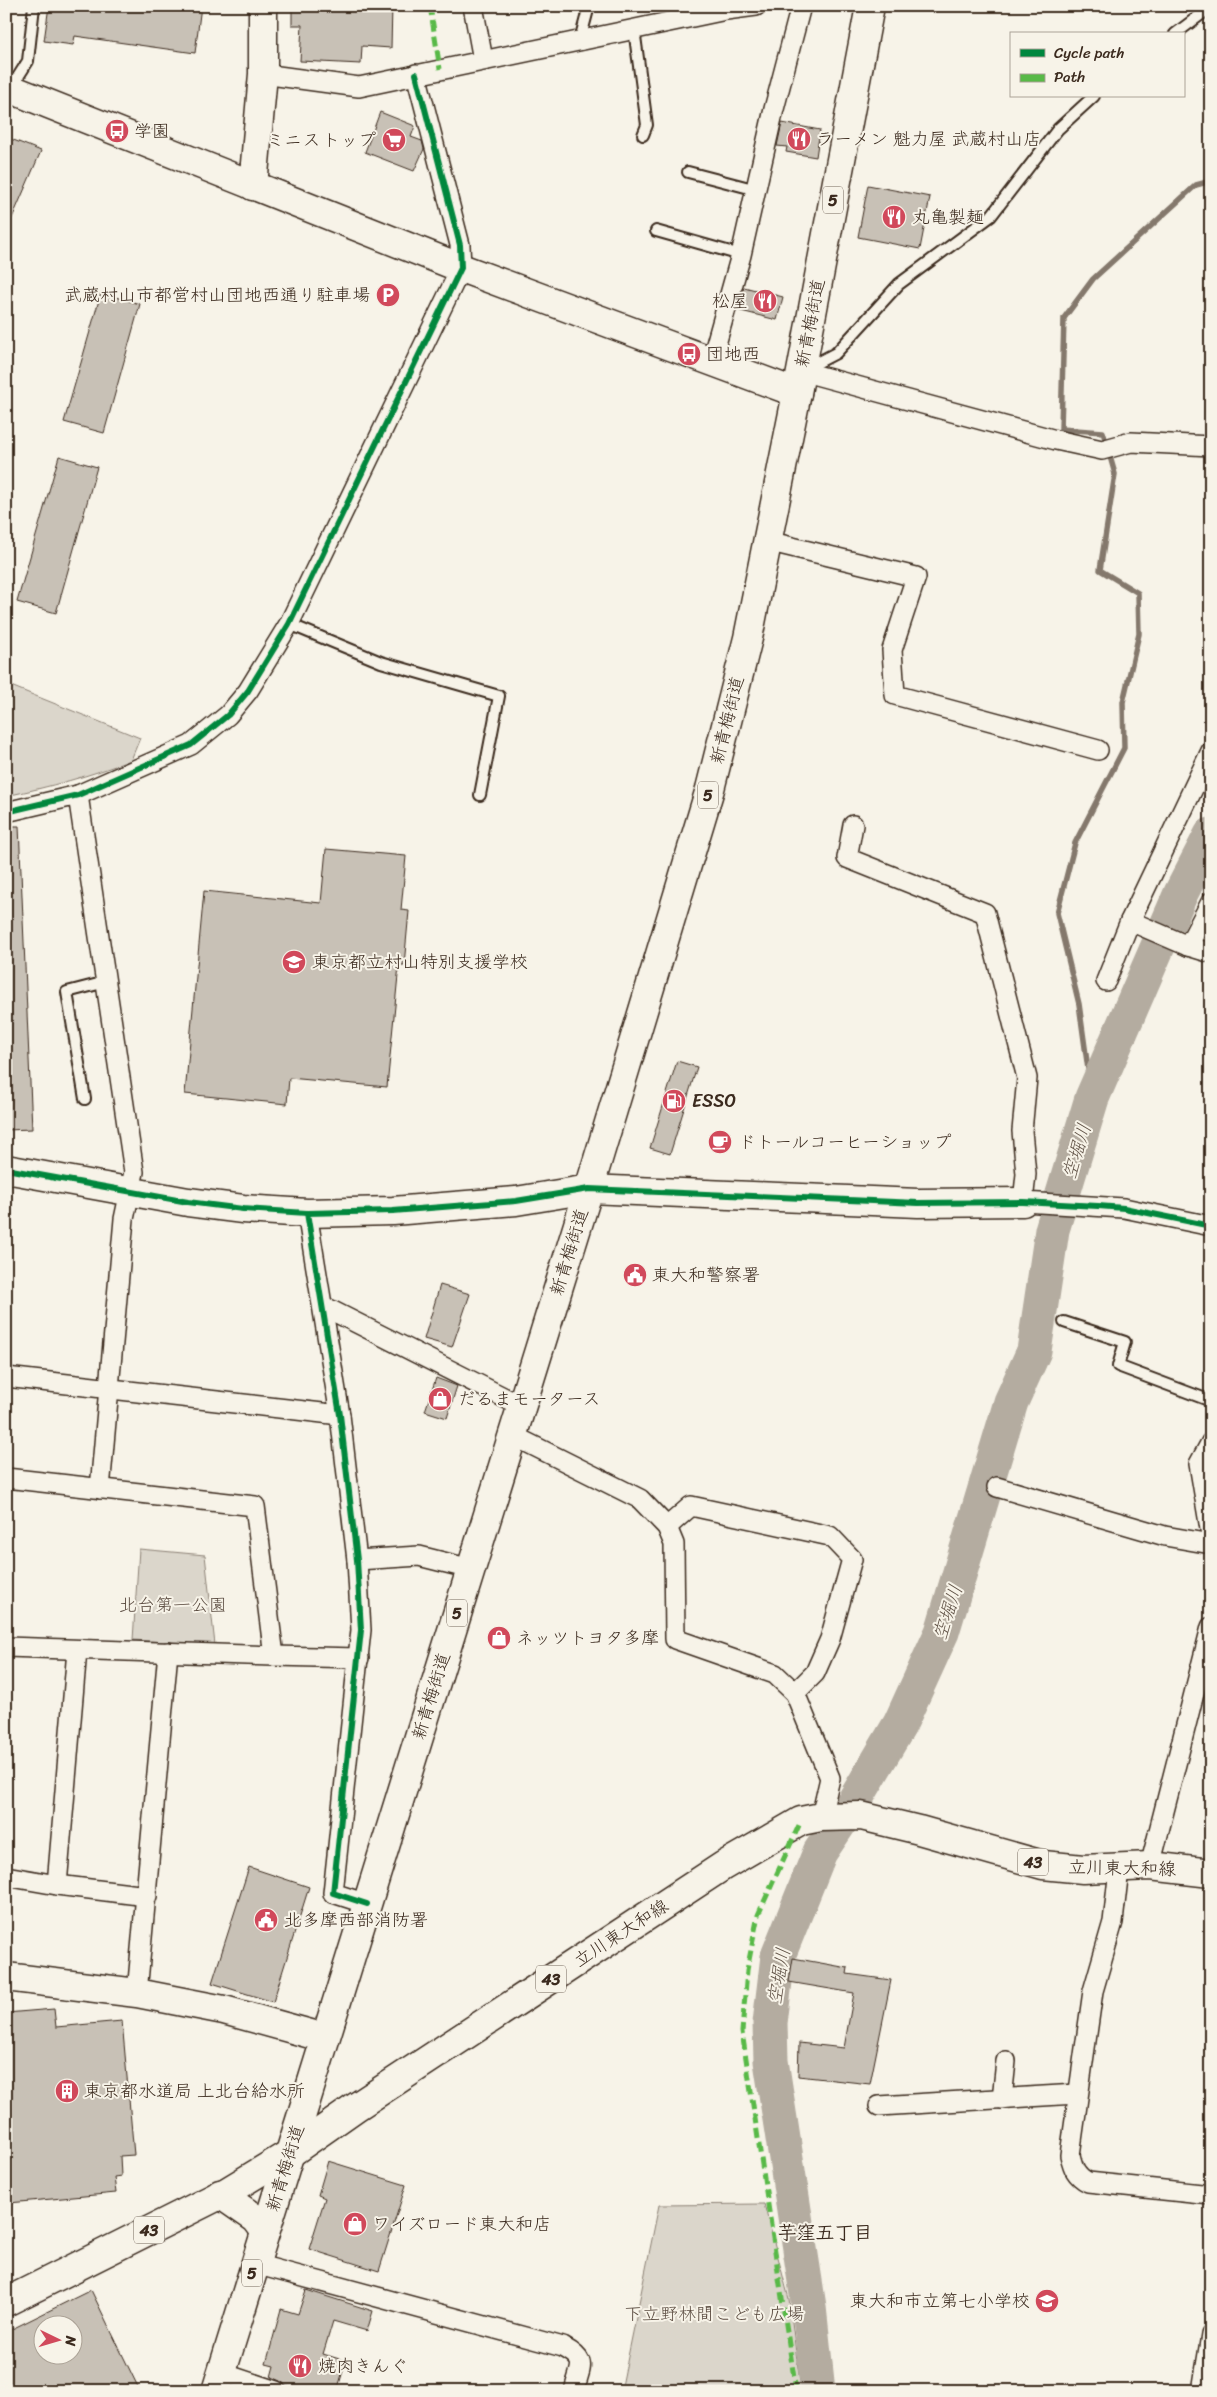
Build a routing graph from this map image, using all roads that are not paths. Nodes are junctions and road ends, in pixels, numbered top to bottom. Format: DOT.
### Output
graph roads {
  1 [pos="34,6"];
  2 [pos="263,6"];
  3 [pos="473,6"];
  4 [pos="589,6"];
  5 [pos="756,6"];
  6 [pos="801,6"];
  7 [pos="870,6"];
  8 [pos="1211,7"];
  9 [pos="634,29"];
  10 [pos="1178,32"];
  11 [pos="580,40"];
  12 [pos="483,60"];
  13 [pos="264,74"];
  14 [pos="416,74"];
  15 [pos="9,88"];
  16 [pos="1092,98"];
  17 [pos="643,134"];
  18 [pos="688,172"];
  19 [pos="253,186"];
  20 [pos="757,190"];
  21 [pos="656,231"];
  22 [pos="741,255"];
  23 [pos="461,268"];
  24 [pos="711,362"];
  25 [pos="799,382"];
  26 [pos="1211,446"];
  27 [pos="767,541"];
  28 [pos="289,624"];
  29 [pos="1098,750"];
  30 [pos="1211,751"];
  31 [pos="78,794"];
  32 [pos="480,795"];
  33 [pos="6,812"];
  34 [pos="853,825"];
  35 [pos="1211,902"];
  36 [pos="1130,921"];
  37 [pos="1188,946"];
  38 [pos="1211,953"];
  39 [pos="1106,981"];
  40 [pos="106,982"];
  41 [pos="86,1099"];
  42 [pos="6,1169"];
  43 [pos="589,1189"];
  44 [pos="130,1191"];
  45 [pos="1033,1202"];
  46 [pos="307,1213"];
  47 [pos="1211,1226"];
  48 [pos="324,1306"];
  49 [pos="1064,1322"];
  50 [pos="6,1377"];
  51 [pos="107,1388"];
  52 [pos="1211,1401"];
  53 [pos="521,1406"];
  54 [pos="340,1415"];
  55 [pos="512,1435"];
  56 [pos="1211,1442"];
  57 [pos="6,1478"];
  58 [pos="997,1487"];
  59 [pos="100,1489"];
  60 [pos="667,1527"];
  61 [pos="1211,1535"];
  62 [pos="1211,1544"];
  63 [pos="358,1560"];
  64 [pos="471,1569"];
  65 [pos="1211,1627"];
  66 [pos="6,1647"];
  67 [pos="78,1650"];
  68 [pos="168,1652"];
  69 [pos="274,1656"];
  70 [pos="360,1658"];
  71 [pos="795,1693"];
  72 [pos="821,1817"];
  73 [pos="1150,1866"];
  74 [pos="1119,1869"];
  75 [pos="1211,1873"];
  76 [pos="6,1876"];
  77 [pos="57,1885"];
  78 [pos="147,1896"];
  79 [pos="367,1904"];
  80 [pos="6,1977"];
  81 [pos="137,1993"];
  82 [pos="325,2038"];
  83 [pos="1006,2060"];
  84 [pos="1078,2094"];
  85 [pos="1002,2099"];
  86 [pos="879,2106"];
  87 [pos="289,2154"];
  88 [pos="220,2194"];
  89 [pos="1211,2195"];
  90 [pos="265,2231"];
  91 [pos="255,2264"];
  92 [pos="6,2302"];
  93 [pos="1211,2335"];
  94 [pos="219,2382"];
  95 [pos="276,2391"];
  96 [pos="574,2391"];
  97 [pos="1202,2391"];
  1 -- 15 [label="lane"];
  2 -- 13 [label="main road"];
  3 -- 12 [label="street"];
  4 -- 11 [label="lane"];
  5 -- 9 [label="street"];
  6 -- 20 [label="street"];
  7 -- 25 [label="main road, 新青梅街道 / 5"];
  8 -- 10 [label="lane"];
  9 -- 11 [label="street"];
  9 -- 17 [label="lane"];
  11 -- 12 [label="street"];
  12 -- 14 [label="street"];
  13 -- 14 [label="street"];
  13 -- 19 [label="main road"];
  14 -- 23 [label="street"];
  15 -- 19 [label="main road"];
  16 -- 25 [label="lane"];
  18 -- 20 [label="lane"];
  19 -- 23 [label="main road"];
  20 -- 22 [label="street"];
  21 -- 22 [label="lane"];
  22 -- 24 [label="street"];
  23 -- 24 [label="main road"];
  23 -- 28 [label="street"];
  24 -- 25 [label="main road"];
  25 -- 26 [label="street"];
  25 -- 27 [label="main road, 新青梅街道 / 5"];
  27 -- 29 [label="street"];
  27 -- 43 [label="main road, 新青梅街道 / 5"];
  28 -- 31 [label="street"];
  28 -- 32 [label="lane"];
  30 -- 36 [label="street"];
  31 -- 33 [label="street"];
  31 -- 40 [label="street"];
  34 -- 45 [label="street"];
  35 -- 37 [label="street"];
  36 -- 37 [label="street"];
  36 -- 39 [label="street"];
  37 -- 38 [label="street"];
  40 -- 41 [label="lane"];
  40 -- 44 [label="street"];
  42 -- 44 [label="main road"];
  43 -- 45 [label="main road"];
  43 -- 46 [label="main road"];
  43 -- 53 [label="main road, 新青梅街道 / 5"];
  44 -- 46 [label="main road"];
  44 -- 51 [label="street"];
  45 -- 47 [label="street"];
  46 -- 48 [label="street"];
  48 -- 53 [label="street"];
  48 -- 54 [label="street"];
  49 -- 52 [label="lane"];
  50 -- 51 [label="street"];
  51 -- 54 [label="street"];
  51 -- 59 [label="street"];
  53 -- 55 [label="main road, 新青梅街道 / 5"];
  54 -- 63 [label="street"];
  55 -- 60 [label="street"];
  55 -- 64 [label="main road, 新青梅街道 / 5"];
  56 -- 61 [label="street"];
  57 -- 59 [label="street"];
  58 -- 62 [label="street"];
  59 -- 69 [label="street"];
  60 -- 71 [label="street"];
  60 -- 71 [label="street"];
  63 -- 64 [label="street"];
  63 -- 70 [label="street"];
  64 -- 79 [label="main road, 新青梅街道 / 5"];
  65 -- 73 [label="street"];
  66 -- 67 [label="street"];
  67 -- 68 [label="street"];
  67 -- 77 [label="street"];
  68 -- 69 [label="street"];
  68 -- 78 [label="street"];
  69 -- 70 [label="street"];
  70 -- 79 [label="street"];
  71 -- 72 [label="street"];
  72 -- 74 [label="main road, 立川東大和線 / 43"];
  72 -- 87 [label="main road, 立川東大和線 / 43"];
  73 -- 74 [label="main road, 立川東大和線 / 43"];
  73 -- 75 [label="main road, 立川東大和線 / 43"];
  74 -- 84 [label="street"];
  76 -- 77 [label="street"];
  77 -- 78 [label="street"];
  78 -- 81 [label="street"];
  79 -- 82 [label="main road, 新青梅街道 / 5"];
  80 -- 81 [label="main road"];
  81 -- 82 [label="main road"];
  82 -- 87 [label="main road, 新青梅街道 / 5"];
  83 -- 85 [label="street"];
  84 -- 85 [label="street"];
  84 -- 89 [label="street"];
  85 -- 86 [label="street"];
  87 -- 88 [label="main road, 立川東大和線 / 43"];
  87 -- 90 [label="main road, 新青梅街道 / 5"];
  88 -- 90 [label="main road"];
  88 -- 92 [label="main road, 立川東大和線 / 43"];
  90 -- 91 [label="main road, 新青梅街道 / 5"];
  91 -- 94 [label="main road, 新青梅街道 / 5"];
  91 -- 96 [label="street"];
  93 -- 97 [label="street"];
  94 -- 95 [label="street"];
}
